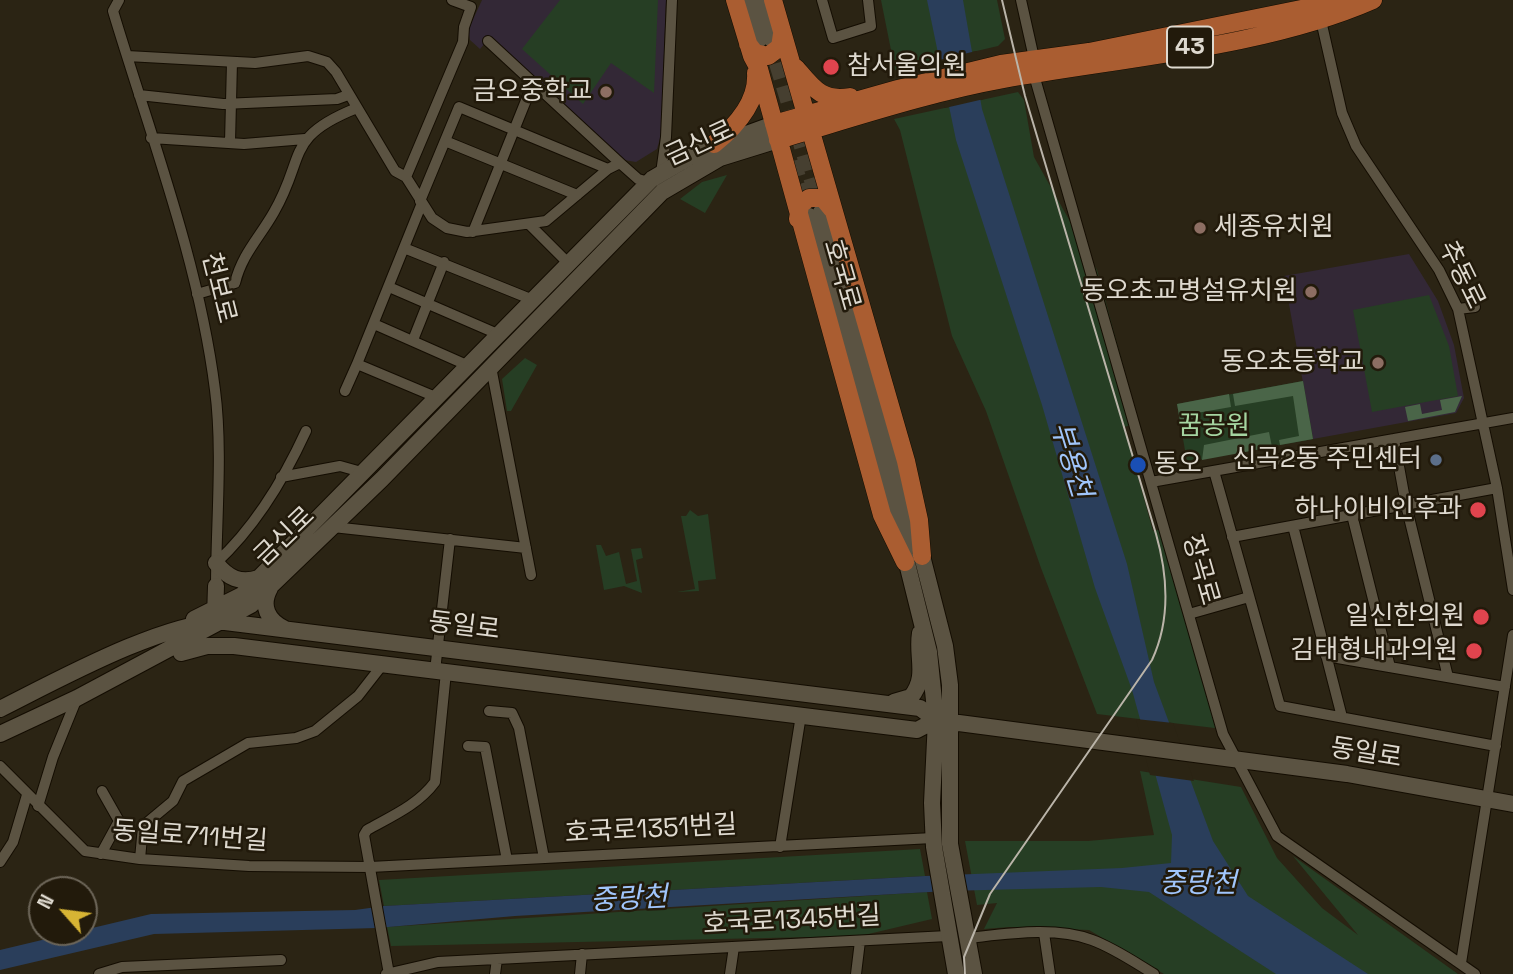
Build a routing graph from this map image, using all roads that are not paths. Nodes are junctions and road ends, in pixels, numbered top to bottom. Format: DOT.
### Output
graph roads {
  1 [pos="119,0"];
  2 [pos="452,0"];
  3 [pos="672,0"];
  4 [pos="735,0"];
  5 [pos="746,0"];
  6 [pos="759,0"];
  7 [pos="773,0"];
  8 [pos="822,0"];
  9 [pos="868,0"];
  10 [pos="1021,0"];
  11 [pos="1346,0"];
  12 [pos="1373,0"];
  13 [pos="1318,9"];
  14 [pos="488,41"];
  15 [pos="762,43"];
  16 [pos="127,57"];
  17 [pos="790,60"];
  18 [pos="232,62"];
  19 [pos="1034,66"];
  20 [pos="533,83"];
  21 [pos="139,95"];
  22 [pos="348,95"];
  23 [pos="878,95"];
  24 [pos="899,96"];
  25 [pos="232,103"];
  26 [pos="357,108"];
  27 [pos="807,124"];
  28 [pos="514,130"];
  29 [pos="776,132"];
  30 [pos="151,138"];
  31 [pos="305,139"];
  32 [pos="445,141"];
  33 [pos="230,142"];
  34 [pos="714,144"];
  35 [pos="620,163"];
  36 [pos="500,164"];
  37 [pos="608,169"];
  38 [pos="406,177"];
  39 [pos="655,177"];
  40 [pos="577,195"];
  41 [pos="421,202"];
  42 [pos="815,214"];
  43 [pos="530,225"];
  44 [pos="474,232"];
  45 [pos="404,248"];
  46 [pos="444,262"];
  47 [pos="569,264"];
  48 [pos="388,286"];
  49 [pos="197,294"];
  50 [pos="533,300"];
  51 [pos="428,302"];
  52 [pos="1475,307"];
  53 [pos="1458,309"];
  54 [pos="374,324"];
  55 [pos="500,335"];
  56 [pos="413,340"];
  57 [pos="357,364"];
  58 [pos="469,366"];
  59 [pos="491,368"];
  60 [pos="345,391"];
  61 [pos="438,398"];
  62 [pos="1513,418"];
  63 [pos="1484,423"];
  64 [pos="306,430"];
  65 [pos="1394,439"];
  66 [pos="1214,471"];
  67 [pos="365,472"];
  68 [pos="281,477"];
  69 [pos="1151,482"];
  70 [pos="1497,488"];
  71 [pos="1406,505"];
  72 [pos="1352,515"];
  73 [pos="1293,526"];
  74 [pos="333,527"];
  75 [pos="1232,537"];
  76 [pos="450,539"];
  77 [pos="526,548"];
  78 [pos="914,559"];
  79 [pos="216,563"];
  80 [pos="531,575"];
  81 [pos="265,583"];
  82 [pos="216,586"];
  83 [pos="1513,590"];
  84 [pos="1249,597"];
  85 [pos="1189,614"];
  86 [pos="220,619"];
  87 [pos="920,624"];
  88 [pos="173,629"];
  89 [pos="288,630"];
  90 [pos="1513,635"];
  91 [pos="248,648"];
  92 [pos="438,648"];
  93 [pos="1326,656"];
  94 [pos="383,664"];
  95 [pos="1390,667"];
  96 [pos="129,671"];
  97 [pos="441,671"];
  98 [pos="1448,677"];
  99 [pos="1506,687"];
  100 [pos="77,698"];
  101 [pos="842,699"];
  102 [pos="0,709"];
  103 [pos="489,711"];
  104 [pos="801,715"];
  105 [pos="1342,717"];
  106 [pos="942,720"];
  107 [pos="0,734"];
  108 [pos="1496,746"];
  109 [pos="468,747"];
  110 [pos="1236,759"];
  111 [pos="0,766"];
  112 [pos="102,791"];
  113 [pos="27,795"];
  114 [pos="1487,799"];
  115 [pos="1513,804"];
  116 [pos="38,806"];
  117 [pos="939,843"];
  118 [pos="780,846"];
  119 [pos="101,854"];
  120 [pos="544,858"];
  121 [pos="140,859"];
  122 [pos="507,860"];
  123 [pos="0,862"];
  124 [pos="371,872"];
  125 [pos="1044,933"];
  126 [pos="948,936"];
  127 [pos="968,938"];
  128 [pos="860,941"];
  129 [pos="734,947"];
  130 [pos="582,954"];
  131 [pos="497,959"];
  132 [pos="281,960"];
  133 [pos="1461,963"];
  134 [pos="99,974"];
  135 [pos="388,974"];
  136 [pos="495,974"];
  137 [pos="580,974"];
  138 [pos="730,974"];
  139 [pos="856,974"];
  140 [pos="956,974"];
  141 [pos="974,974"];
  142 [pos="1049,974"];
  143 [pos="1154,974"];
  144 [pos="1475,974"];
  1 -- 16 [label="street, 천보로"];
  2 -- 38 [label="street"];
  3 -- 39 [label="street"];
  4 -- 15 [label="main road, 호국로 / 43"];
  5 -- 15 [label="street, 호국로"];
  6 -- 15 [label="street, 호국로"];
  7 -- 15 [label="main road, 호국로 / 43"];
  8 -- 9 [label="street"];
  10 -- 19 [label="street, 장곡로"];
  11 -- 13 [label="main road, 43"];
  12 -- 13 [label="main road, 43"];
  13 -- 19 [label="main road, 43"];
  13 -- 53 [label="street, 추동로"];
  14 -- 20 [label="street"];
  15 -- 17 [label="main road, 호국로 / 43"];
  15 -- 29 [label="main road, 호국로 / 43"];
  15 -- 34 [label="main road"];
  16 -- 18 [label="street"];
  16 -- 21 [label="street, 천보로"];
  17 -- 23 [label="main road, 43"];
  17 -- 27 [label="main road, 호국로"];
  18 -- 22 [label="street"];
  18 -- 25 [label="street"];
  19 -- 24 [label="main road, 43"];
  19 -- 69 [label="street, 장곡로"];
  20 -- 28 [label="street"];
  20 -- 35 [label="street"];
  21 -- 25 [label="street"];
  21 -- 30 [label="street, 천보로"];
  22 -- 25 [label="street"];
  22 -- 26 [label="street"];
  23 -- 24 [label="main road, 금신로 / 43"];
  23 -- 27 [label="main road, 금신로 / 43"];
  24 -- 27 [label="main road, 금신로 / 43"];
  25 -- 33 [label="street"];
  26 -- 31 [label="street"];
  26 -- 38 [label="street"];
  27 -- 29 [label="main road, 금신로 / 43"];
  27 -- 42 [label="main road, 호국로"];
  28 -- 32 [label="street"];
  28 -- 36 [label="street"];
  28 -- 37 [label="street"];
  29 -- 34 [label="street, 금신로"];
  29 -- 42 [label="main road, 호국로"];
  29 -- 59 [label="street, 금신로"];
  30 -- 33 [label="street"];
  30 -- 49 [label="street, 천보로"];
  31 -- 33 [label="street"];
  31 -- 49 [label="street"];
  32 -- 36 [label="street"];
  32 -- 41 [label="street"];
  34 -- 39 [label="street, 금신로"];
  35 -- 37 [label="street"];
  35 -- 39 [label="street"];
  36 -- 40 [label="street"];
  36 -- 44 [label="street"];
  37 -- 40 [label="street"];
  38 -- 41 [label="street"];
  39 -- 47 [label="street, 금신로"];
  40 -- 43 [label="street"];
  41 -- 44 [label="street"];
  41 -- 45 [label="street"];
  42 -- 78 [label="main road, 호국로"];
  42 -- 78 [label="main road, 호국로"];
  43 -- 44 [label="street"];
  43 -- 47 [label="street"];
  45 -- 46 [label="street"];
  45 -- 48 [label="street"];
  46 -- 50 [label="street"];
  46 -- 51 [label="street"];
  47 -- 50 [label="street, 금신로"];
  48 -- 51 [label="street"];
  48 -- 54 [label="street"];
  49 -- 79 [label="street, 천보로"];
  50 -- 55 [label="street, 금신로"];
  51 -- 55 [label="street"];
  51 -- 56 [label="street"];
  52 -- 53 [label="street"];
  53 -- 63 [label="street, 추동로"];
  54 -- 56 [label="street"];
  54 -- 57 [label="street"];
  55 -- 58 [label="street, 금신로"];
  56 -- 58 [label="street"];
  57 -- 60 [label="street"];
  57 -- 61 [label="street"];
  58 -- 61 [label="street, 금신로"];
  59 -- 74 [label="street, 금신로"];
  59 -- 77 [label="street"];
  61 -- 67 [label="street, 금신로"];
  62 -- 63 [label="street"];
  63 -- 65 [label="street"];
  63 -- 70 [label="street, 추동로"];
  64 -- 68 [label="street"];
  65 -- 66 [label="street"];
  65 -- 71 [label="street"];
  66 -- 69 [label="street"];
  66 -- 75 [label="street"];
  67 -- 68 [label="street"];
  67 -- 81 [label="street, 금신로"];
  68 -- 79 [label="street"];
  69 -- 85 [label="street, 장곡로"];
  70 -- 71 [label="street"];
  70 -- 83 [label="street, 추동로"];
  71 -- 72 [label="street"];
  71 -- 98 [label="street"];
  72 -- 73 [label="street"];
  72 -- 95 [label="street"];
  73 -- 75 [label="street"];
  73 -- 93 [label="street"];
  74 -- 76 [label="street"];
  74 -- 81 [label="street, 금신로"];
  75 -- 84 [label="street"];
  76 -- 77 [label="street"];
  76 -- 92 [label="street"];
  77 -- 80 [label="street"];
  78 -- 87 [label="street, 호국로"];
  78 -- 106 [label="street, 호국로"];
  79 -- 81 [label="street"];
  79 -- 82 [label="street, 천보로"];
  81 -- 86 [label="street, 금신로"];
  81 -- 89 [label="street"];
  82 -- 86 [label="street"];
  82 -- 88 [label="street"];
  84 -- 85 [label="street"];
  84 -- 105 [label="street"];
  85 -- 110 [label="street, 장곡로"];
  86 -- 88 [label="street, 금신로"];
  86 -- 89 [label="street, 동일로"];
  86 -- 91 [label="street"];
  86 -- 96 [label="street"];
  87 -- 101 [label="street"];
  87 -- 106 [label="street, 호국로"];
  88 -- 102 [label="street"];
  89 -- 92 [label="street, 동일로"];
  90 -- 99 [label="street"];
  91 -- 94 [label="street, 동일로"];
  91 -- 96 [label="street, 동일로"];
  92 -- 97 [label="street"];
  92 -- 101 [label="street, 동일로"];
  93 -- 95 [label="street"];
  93 -- 105 [label="street"];
  94 -- 97 [label="street, 동일로"];
  94 -- 121 [label="street"];
  95 -- 98 [label="street"];
  96 -- 100 [label="street"];
  97 -- 104 [label="street, 동일로"];
  97 -- 124 [label="street"];
  98 -- 99 [label="street"];
  99 -- 108 [label="street"];
  100 -- 107 [label="street"];
  100 -- 116 [label="street"];
  101 -- 106 [label="street, 동일로"];
  103 -- 120 [label="street"];
  104 -- 106 [label="street, 동일로"];
  104 -- 118 [label="street"];
  105 -- 108 [label="street"];
  106 -- 110 [label="street, 동일로"];
  106 -- 117 [label="street, 호국로"];
  108 -- 114 [label="street"];
  109 -- 122 [label="street"];
  110 -- 114 [label="street, 동일로"];
  110 -- 133 [label="street, 장곡로"];
  111 -- 113 [label="street, 동일로711번길"];
  112 -- 119 [label="street"];
  113 -- 116 [label="street, 동일로711번길"];
  113 -- 123 [label="street"];
  114 -- 115 [label="street, 동일로"];
  114 -- 133 [label="street"];
  116 -- 119 [label="street, 동일로711번길"];
  117 -- 118 [label="street, 호국로1351번길"];
  117 -- 126 [label="street"];
  117 -- 127 [label="street"];
  118 -- 120 [label="street, 호국로1351번길"];
  119 -- 121 [label="street, 동일로711번길"];
  120 -- 122 [label="street, 호국로1351번길"];
  121 -- 124 [label="street, 동일로711번길"];
  122 -- 124 [label="street, 호국로1351번길"];
  124 -- 135 [label="street"];
  125 -- 127 [label="street"];
  125 -- 142 [label="street"];
  125 -- 143 [label="street"];
  126 -- 128 [label="street, 호국로1345번길"];
  126 -- 140 [label="street"];
  127 -- 141 [label="street"];
  128 -- 129 [label="street, 호국로1345번길"];
  128 -- 139 [label="street"];
  129 -- 130 [label="street, 호국로1345번길"];
  129 -- 138 [label="street"];
  130 -- 131 [label="street, 호국로1345번길"];
  130 -- 137 [label="street"];
  131 -- 135 [label="street, 호국로1345번길"];
  131 -- 136 [label="street"];
  132 -- 134 [label="street"];
  133 -- 144 [label="street, 장곡로"];
}
